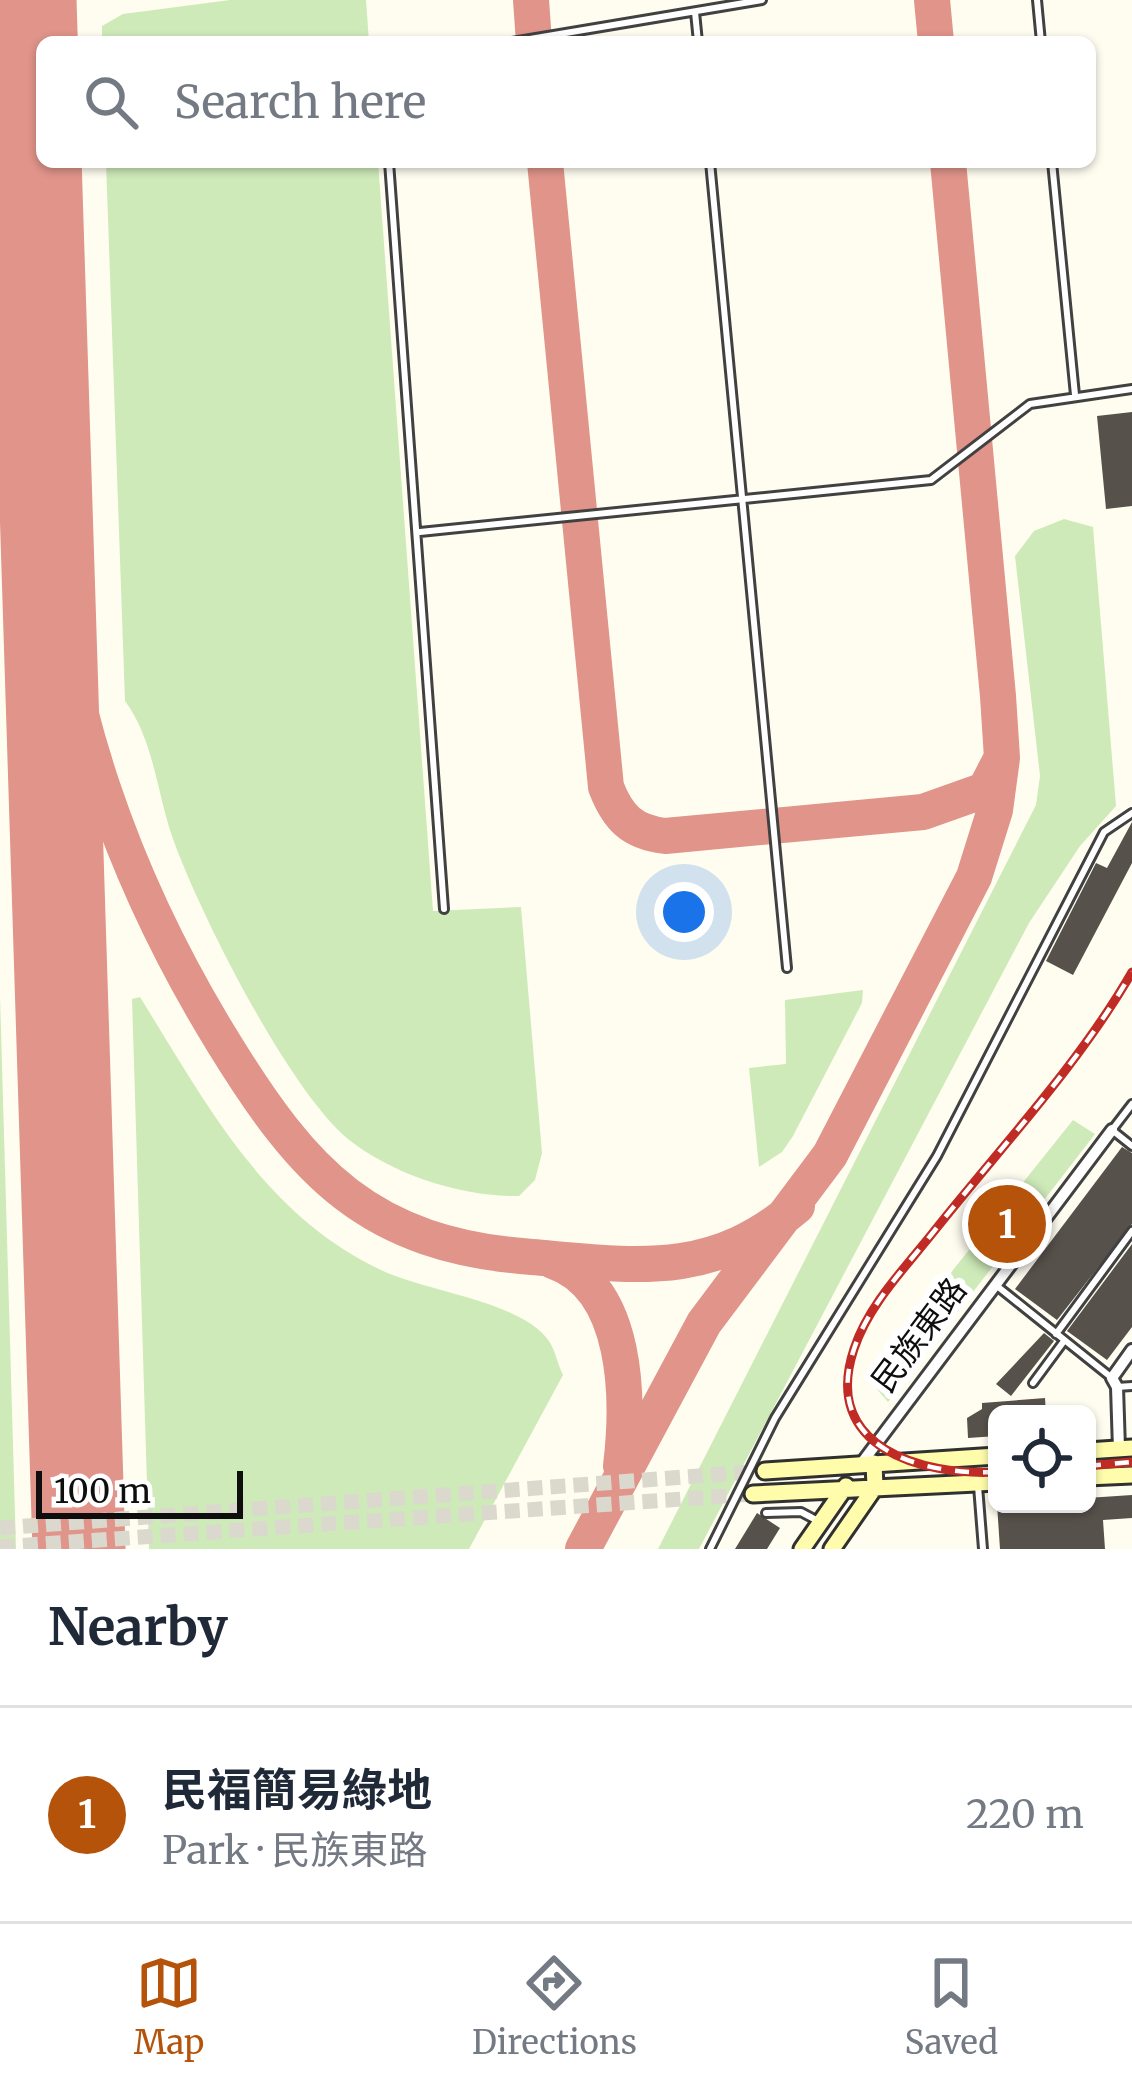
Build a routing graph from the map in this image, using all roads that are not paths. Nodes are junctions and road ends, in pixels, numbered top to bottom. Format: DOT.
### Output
graph roads {
  1 [pos="762,0"];
  2 [pos="1037,0"];
  3 [pos="695,12"];
  4 [pos="549,36"];
  5 [pos="697,36"];
  6 [pos="1040,36"];
  7 [pos="390,168"];
  8 [pos="711,168"];
  9 [pos="1053,168"];
  10 [pos="1132,389"];
  11 [pos="1075,395"];
  12 [pos="744,499"];
  13 [pos="420,532"];
  14 [pos="1132,813"];
  15 [pos="445,909"];
  16 [pos="787,968"];
  17 [pos="1132,1104"];
  18 [pos="1112,1130"];
  19 [pos="1132,1146"];
  20 [pos="1132,1231"];
  21 [pos="995,1285"];
  22 [pos="1056,1334"];
  23 [pos="1064,1341"];
  24 [pos="1132,1350"];
  25 [pos="1114,1382"];
  26 [pos="1034,1383"];
  27 [pos="1132,1386"];
  28 [pos="1125,1448"];
  29 [pos="988,1456"];
  30 [pos="868,1463"];
  31 [pos="765,1471"];
  32 [pos="1132,1475"];
  33 [pos="1096,1477"];
  34 [pos="988,1482"];
  35 [pos="978,1483"];
  36 [pos="875,1487"];
  37 [pos="845,1488"];
  38 [pos="753,1494"];
  39 [pos="766,1513"];
  40 [pos="821,1522"];
  41 [pos="710,1549"];
  42 [pos="802,1549"];
  43 [pos="832,1549"];
  44 [pos="983,1549"];
  1 -- 3 [label="lane"];
  2 -- 6 [label="lane"];
  3 -- 4 [label="lane"];
  3 -- 5 [label="lane"];
  7 -- 13 [label="lane"];
  8 -- 12 [label="lane"];
  9 -- 11 [label="lane"];
  10 -- 11 [label="lane"];
  11 -- 12 [label="lane"];
  12 -- 13 [label="lane"];
  12 -- 16 [label="lane"];
  13 -- 15 [label="lane"];
  14 -- 41 [label="lane"];
  17 -- 18 [label="lane, 民族東路"];
  18 -- 19 [label="lane"];
  18 -- 21 [label="street, 民族東路"];
  20 -- 22 [label="lane"];
  21 -- 22 [label="lane"];
  21 -- 30 [label="street, 民族東路"];
  22 -- 23 [label="lane"];
  23 -- 25 [label="lane"];
  23 -- 26 [label="lane"];
  24 -- 25 [label="street"];
  25 -- 27 [label="lane"];
  25 -- 28 [label="street"];
  29 -- 30 [label="main road"];
  30 -- 31 [label="main road"];
  30 -- 36 [label="main road"];
  30 -- 37 [label="main road, 民族東路"];
  32 -- 33 [label="main road"];
  34 -- 35 [label="main road"];
  35 -- 36 [label="main road"];
  35 -- 44 [label="lane"];
  36 -- 37 [label="main road"];
  36 -- 43 [label="main road"];
  37 -- 38 [label="main road"];
  37 -- 40 [label="main road, 民族東路"];
  39 -- 40 [label="lane"];
  40 -- 42 [label="main road, 民族東路"];
}
